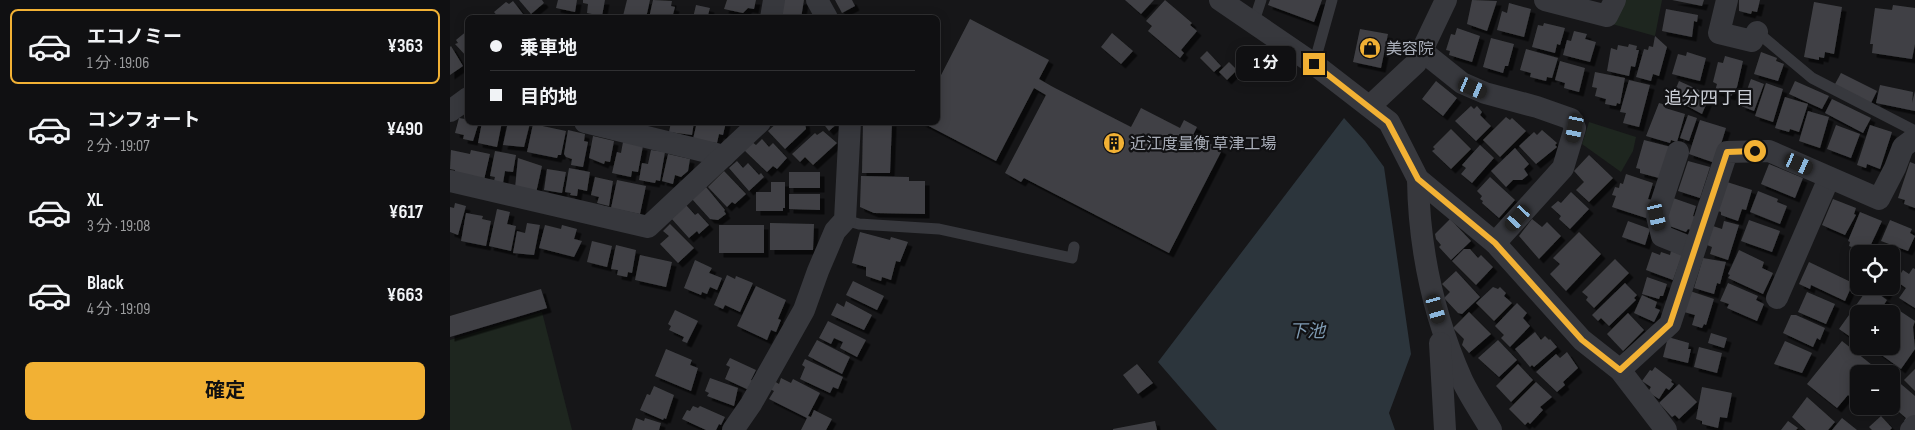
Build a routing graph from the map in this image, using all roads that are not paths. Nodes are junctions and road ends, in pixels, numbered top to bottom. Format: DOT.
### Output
graph roads {
  1 [pos="774,0"];
  2 [pos="817,0"];
  3 [pos="1220,0"];
  4 [pos="1261,0"];
  5 [pos="1332,0"];
  6 [pos="1446,0"];
  7 [pos="1545,0"];
  8 [pos="1615,0"];
  9 [pos="1727,0"];
  10 [pos="771,15"];
  11 [pos="825,15"];
  12 [pos="1253,24"];
  13 [pos="1757,32"];
  14 [pos="1422,51"];
  15 [pos="1314,64"];
  16 [pos="465,100"];
  17 [pos="1370,106"];
  18 [pos="450,111"];
  19 [pos="597,125"];
  20 [pos="757,125"];
  21 [pos="850,125"];
  22 [pos="1915,131"];
  23 [pos="1915,138"];
  24 [pos="1678,152"];
  25 [pos="724,156"];
  26 [pos="1829,178"];
  27 [pos="1418,179"];
  28 [pos="450,181"];
  29 [pos="845,220"];
  30 [pos="1495,243"];
  31 [pos="1074,247"];
  32 [pos="1694,249"];
  33 [pos="1776,298"];
  34 [pos="1440,325"];
  35 [pos="1620,370"];
  36 [pos="1915,426"];
  37 [pos="733,430"];
  38 [pos="1445,430"];
  39 [pos="1491,430"];
  40 [pos="1666,430"];
  41 [pos="1911,430"];
  1 -- 10 [label="street"];
  2 -- 11 [label="street"];
  3 -- 12 [label="street"];
  4 -- 12 [label="lane"];
  5 -- 15 [label="lane"];
  6 -- 14 [label="street"];
  7 -- 8 [label="street"];
  9 -- 13 [label="street"];
  12 -- 15 [label="street"];
  13 -- 22 [label="lane"];
  14 -- 17 [label="street"];
  14 -- 30 [label="street"];
  15 -- 17 [label="street"];
  16 -- 18 [label="street"];
  17 -- 27 [label="street"];
  19 -- 25 [label="street"];
  20 -- 25 [label="street"];
  21 -- 29 [label="street"];
  23 -- 26 [label="street"];
  24 -- 32 [label="street"];
  25 -- 28 [label="street"];
  26 -- 32 [label="street"];
  26 -- 33 [label="street"];
  27 -- 30 [label="street"];
  27 -- 34 [label="street"];
  29 -- 31 [label="lane"];
  29 -- 37 [label="street"];
  30 -- 35 [label="street"];
  32 -- 35 [label="street"];
  34 -- 38 [label="street"];
  34 -- 39 [label="street"];
  35 -- 40 [label="street"];
  36 -- 41 [label="street"];
}
